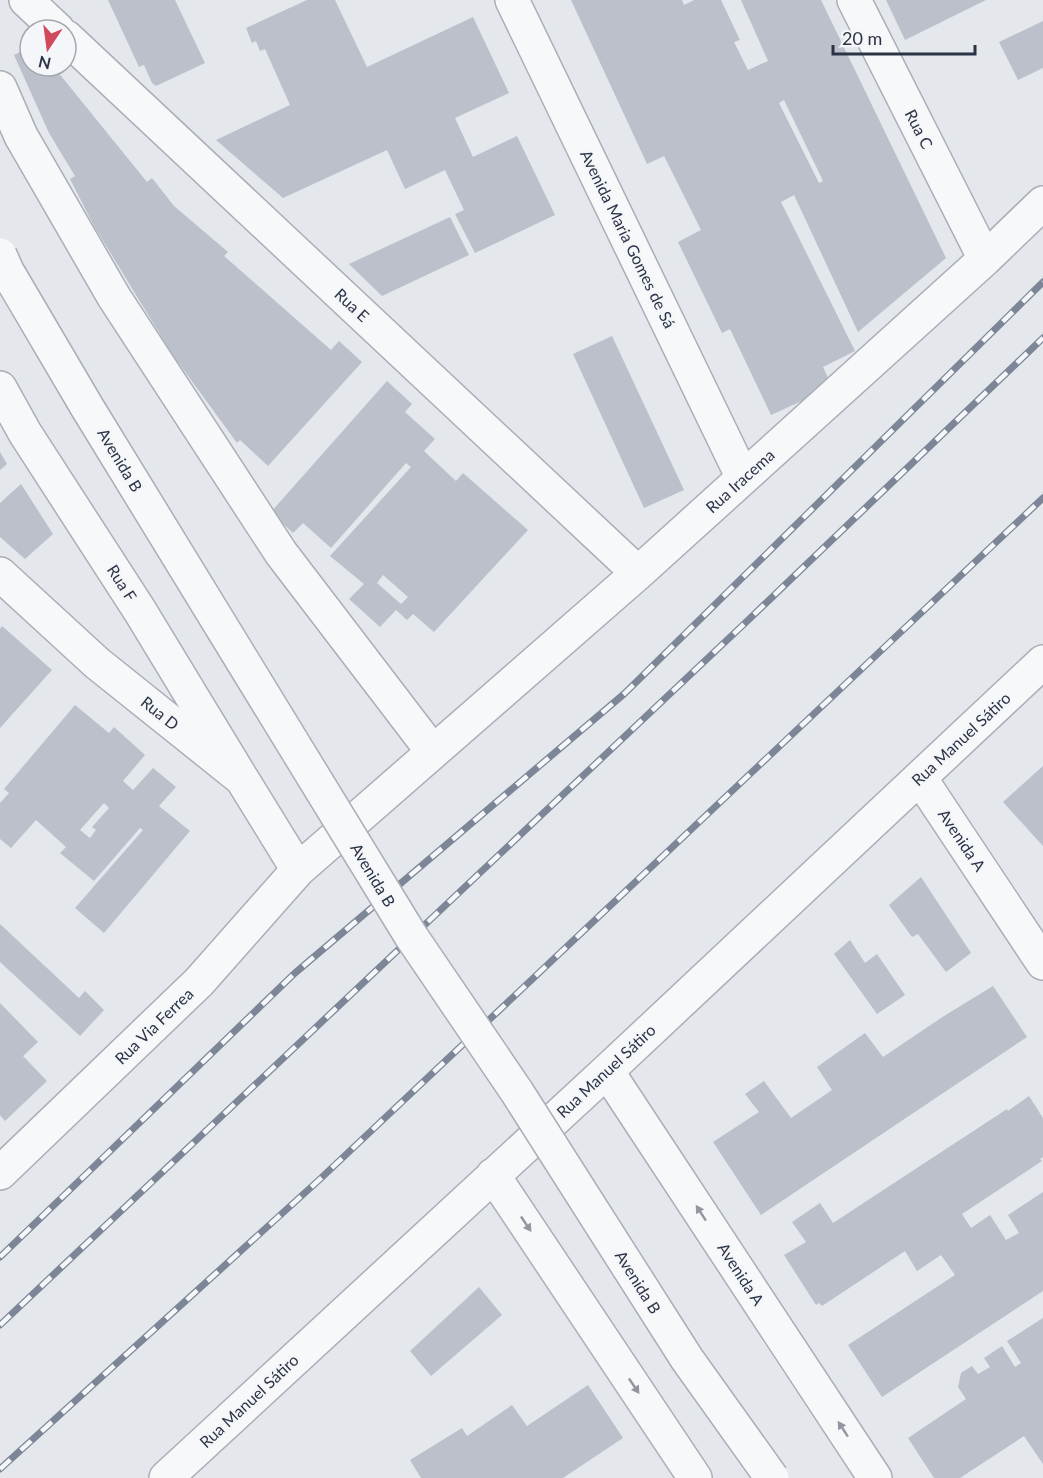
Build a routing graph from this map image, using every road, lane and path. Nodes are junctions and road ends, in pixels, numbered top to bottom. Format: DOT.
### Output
graph roads {
  1 [pos="27,0"];
  2 [pos="512,0"];
  3 [pos="854,0"];
  4 [pos="46,18"];
  5 [pos="78,48"];
  6 [pos="0,88"];
  7 [pos="1043,203"];
  8 [pos="0,255"];
  9 [pos="985,259"];
  10 [pos="0,388"];
  11 [pos="743,478"];
  12 [pos="638,573"];
  13 [pos="0,574"];
  14 [pos="1043,662"];
  15 [pos="433,752"];
  16 [pos="920,778"];
  17 [pos="242,779"];
  18 [pos="297,870"];
  19 [pos="1043,963"];
  20 [pos="607,1071"];
  21 [pos="0,1173"];
  22 [pos="493,1175"];
  23 [pos="179,1474"];
  24 [pos="695,1478"];
  25 [pos="772,1478"];
  26 [pos="875,1478"];
  1 -- 4 [label="street"];
  2 -- 11 [label="street, Avenida Maria Gomes de Sá"];
  3 -- 9 [label="street, Rua C"];
  5 -- 12 [label="street, Rua E"];
  6 -- 15 [label="street"];
  7 -- 9 [label="street, Rua Iracema"];
  8 -- 25 [label="street, Avenida B, bridge"];
  9 -- 11 [label="street, Rua Iracema"];
  10 -- 17 [label="street, Rua F"];
  11 -- 12 [label="street, Rua Iracema"];
  12 -- 15 [label="street, Rua Iracema"];
  13 -- 17 [label="street, Rua D"];
  14 -- 16 [label="street, Rua Manuel Sátiro"];
  15 -- 18 [label="street, Rua Via Ferrea"];
  16 -- 19 [label="street, Avenida A"];
  16 -- 20 [label="street, Rua Manuel Sátiro"];
  17 -- 18 [label="street, Rua D"];
  18 -- 21 [label="street, Rua Via Ferrea"];
  20 -- 22 [label="street, Rua Manuel Sátiro"];
  26 -- 20 [label="street, Avenida A, one-way"];
  22 -- 23 [label="street, Rua Manuel Sátiro"];
  22 -- 24 [label="street, one-way"];
}
